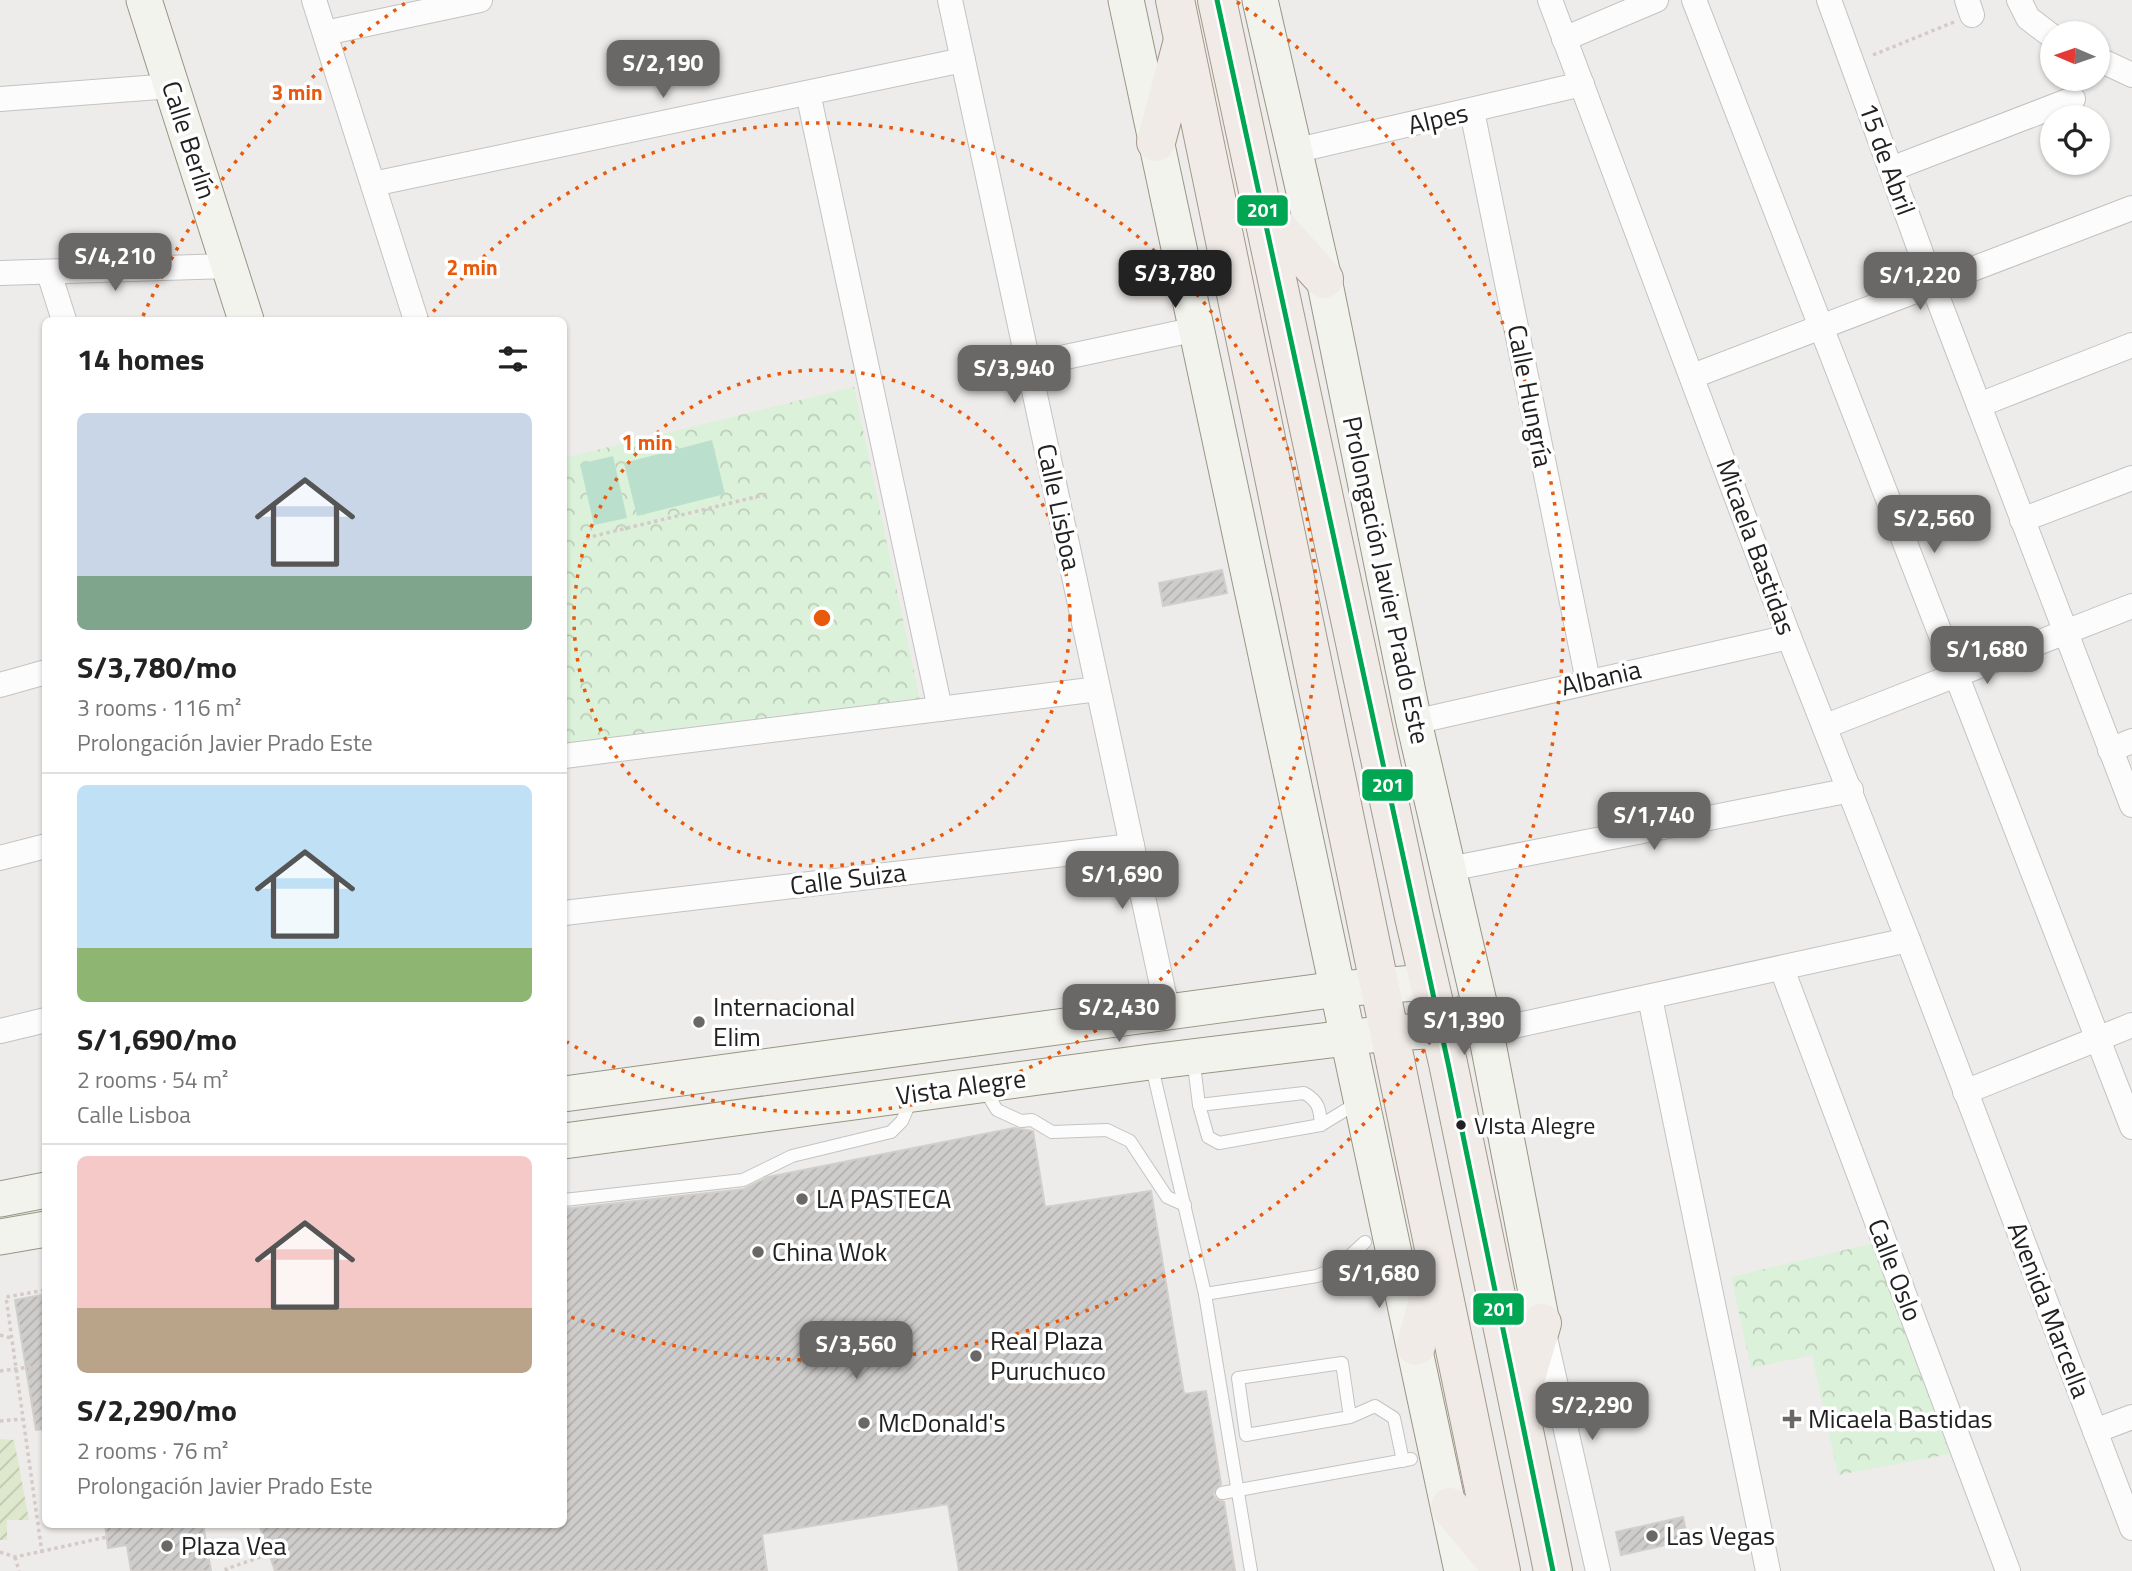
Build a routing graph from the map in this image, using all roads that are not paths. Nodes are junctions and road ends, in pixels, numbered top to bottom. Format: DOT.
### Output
graph roads {
  1 [pos="144,0"];
  2 [pos="314,0"];
  3 [pos="480,0"];
  4 [pos="950,0"];
  5 [pos="1126,0"];
  6 [pos="1175,0"];
  7 [pos="1217,0"];
  8 [pos="1260,0"];
  9 [pos="1550,0"];
  10 [pos="1656,0"];
  11 [pos="1694,0"];
  12 [pos="1829,0"];
  13 [pos="2019,0"];
  14 [pos="2040,27"];
  15 [pos="325,33"];
  16 [pos="1183,38"];
  17 [pos="1564,39"];
  18 [pos="963,61"];
  19 [pos="2110,65"];
  20 [pos="2132,75"];
  21 [pos="1582,85"];
  22 [pos="172,86"];
  23 [pos="808,93"];
  24 [pos="0,99"];
  25 [pos="2073,99"];
  26 [pos="1472,111"];
  27 [pos="1156,142"];
  28 [pos="1294,151"];
  29 [pos="1891,169"];
  30 [pos="373,184"];
  31 [pos="2132,208"];
  32 [pos="1264,213"];
  33 [pos="229,266"];
  34 [pos="0,273"];
  35 [pos="49,273"];
  36 [pos="1324,279"];
  37 [pos="1932,283"];
  38 [pos="63,317"];
  39 [pos="245,317"];
  40 [pos="415,317"];
  41 [pos="1820,326"];
  42 [pos="1197,329"];
  43 [pos="2132,345"];
  44 [pos="1028,365"];
  45 [pos="1693,376"];
  46 [pos="1979,405"];
  47 [pos="2132,478"];
  48 [pos="2022,520"];
  49 [pos="2132,606"];
  50 [pos="2064,631"];
  51 [pos="1789,637"];
  52 [pos="42,673"];
  53 [pos="1956,674"];
  54 [pos="1588,681"];
  55 [pos="0,684"];
  56 [pos="1098,689"];
  57 [pos="940,709"];
  58 [pos="1414,722"];
  59 [pos="1826,726"];
  60 [pos="2121,746"];
  61 [pos="567,756"];
  62 [pos="1851,790"];
  63 [pos="2132,806"];
  64 [pos="1132,846"];
  65 [pos="42,847"];
  66 [pos="0,858"];
  67 [pos="1449,869"];
  68 [pos="567,913"];
  69 [pos="1908,940"];
  70 [pos="1782,969"];
  71 [pos="1429,982"];
  72 [pos="1378,985"];
  73 [pos="1338,989"];
  74 [pos="1650,998"];
  75 [pos="1225,1005"];
  76 [pos="1155,1015"];
  77 [pos="42,1021"];
  78 [pos="2132,1024"];
  79 [pos="1485,1028"];
  80 [pos="0,1031"];
  81 [pos="1440,1031"];
  82 [pos="1388,1033"];
  83 [pos="1349,1038"];
  84 [pos="2097,1038"];
  85 [pos="1229,1052"];
  86 [pos="1193,1057"];
  87 [pos="1150,1062"];
  88 [pos="981,1084"];
  89 [pos="618,1085"];
  90 [pos="1965,1092"];
  91 [pos="567,1094"];
  92 [pos="914,1094"];
  93 [pos="1362,1100"];
  94 [pos="1199,1105"];
  95 [pos="1406,1117"];
  96 [pos="1321,1125"];
  97 [pos="2132,1127"];
  98 [pos="638,1130"];
  99 [pos="1463,1137"];
  100 [pos="567,1141"];
  101 [pos="42,1191"];
  102 [pos="0,1199"];
  103 [pos="567,1200"];
  104 [pos="1185,1205"];
  105 [pos="42,1230"];
  106 [pos="0,1237"];
  107 [pos="1365,1242"];
  108 [pos="1437,1267"];
  109 [pos="1205,1294"];
  110 [pos="1542,1323"];
  111 [pos="1416,1346"];
  112 [pos="1518,1407"];
  113 [pos="1350,1417"];
  114 [pos="2132,1417"];
  115 [pos="2095,1431"];
  116 [pos="1238,1490"];
  117 [pos="1222,1493"];
  118 [pos="1450,1507"];
  119 [pos="2132,1528"];
  120 [pos="1500,1569"];
  121 [pos="1251,1571"];
  122 [pos="1462,1571"];
  123 [pos="1553,1571"];
  124 [pos="1598,1571"];
  125 [pos="1768,1571"];
  126 [pos="2008,1571"];
  1 -- 22 [label="street, Calle Berlín"];
  2 -- 15 [label="street"];
  3 -- 15 [label="street"];
  4 -- 18 [label="street, Calle Lisboa"];
  5 -- 27 [label="street"];
  6 -- 16 [label="main road"];
  7 -- 32 [label="main road, Prolongación Javier Prado Este"];
  8 -- 28 [label="street, Prolongación Javier Prado Este"];
  9 -- 17 [label="street, Micaela Bastidas"];
  10 -- 17 [label="street"];
  11 -- 41 [label="street"];
  12 -- 29 [label="street, 15 de Abril"];
  13 -- 14 [label="street"];
  15 -- 30 [label="street"];
  16 -- 27 [label="main road"];
  16 -- 72 [label="main road"];
  17 -- 21 [label="street, Micaela Bastidas"];
  18 -- 23 [label="street"];
  18 -- 44 [label="street, Calle Lisboa"];
  19 -- 20 [label="street"];
  21 -- 26 [label="street, Alpes"];
  21 -- 45 [label="street, Micaela Bastidas"];
  22 -- 24 [label="street"];
  22 -- 33 [label="street, Calle Berlín"];
  23 -- 30 [label="street"];
  23 -- 57 [label="street"];
  25 -- 29 [label="street"];
  26 -- 28 [label="street, Alpes"];
  26 -- 54 [label="street, Calle Hungría"];
  27 -- 42 [label="street"];
  28 -- 36 [label="street, Prolongación Javier Prado Este"];
  29 -- 37 [label="street, 15 de Abril"];
  30 -- 40 [label="street"];
  31 -- 37 [label="street"];
  32 -- 36 [label="main road"];
  32 -- 71 [label="main road, Prolongación Javier Prado Este"];
  33 -- 35 [label="street"];
  33 -- 39 [label="street, Calle Berlín"];
  34 -- 35 [label="street"];
  35 -- 38 [label="street"];
  36 -- 58 [label="street, Prolongación Javier Prado Este"];
  37 -- 41 [label="street"];
  37 -- 46 [label="street, 15 de Abril"];
  41 -- 45 [label="street"];
  41 -- 53 [label="street"];
  42 -- 44 [label="street"];
  42 -- 73 [label="street"];
  43 -- 46 [label="street"];
  44 -- 56 [label="street, Calle Lisboa"];
  45 -- 51 [label="street, Micaela Bastidas"];
  46 -- 48 [label="street, 15 de Abril"];
  47 -- 48 [label="street"];
  48 -- 50 [label="street, 15 de Abril"];
  49 -- 50 [label="street"];
  50 -- 53 [label="street"];
  50 -- 60 [label="street, 15 de Abril"];
  51 -- 54 [label="street, Albania"];
  51 -- 59 [label="street, Micaela Bastidas"];
  52 -- 55 [label="street"];
  53 -- 59 [label="street"];
  53 -- 84 [label="street"];
  54 -- 58 [label="street, Albania"];
  56 -- 57 [label="street"];
  56 -- 64 [label="street, Calle Lisboa"];
  57 -- 61 [label="street"];
  58 -- 67 [label="street, Prolongación Javier Prado Este"];
  59 -- 62 [label="street, Micaela Bastidas"];
  60 -- 63 [label="street, 15 de Abril"];
  62 -- 67 [label="street"];
  62 -- 69 [label="street, Micaela Bastidas"];
  64 -- 68 [label="street, Calle Suiza"];
  64 -- 76 [label="street, Calle Lisboa"];
  65 -- 66 [label="street"];
  67 -- 79 [label="street, Prolongación Javier Prado Este"];
  69 -- 70 [label="street"];
  69 -- 90 [label="street, Micaela Bastidas"];
  70 -- 74 [label="street"];
  70 -- 126 [label="street, Calle Oslo"];
  71 -- 72 [label="street, Vista Alegre"];
  71 -- 81 [label="main road, Prolongación Javier Prado Este"];
  72 -- 73 [label="street, Vista Alegre"];
  72 -- 82 [label="main road"];
  73 -- 75 [label="street, Vista Alegre"];
  73 -- 83 [label="street"];
  74 -- 79 [label="street"];
  74 -- 125 [label="street"];
  75 -- 76 [label="street, Vista Alegre"];
  75 -- 85 [label="street"];
  76 -- 87 [label="street"];
  76 -- 89 [label="street, Vista Alegre"];
  77 -- 80 [label="street"];
  78 -- 84 [label="street"];
  79 -- 81 [label="street, Vista Alegre"];
  79 -- 110 [label="street, Prolongación Javier Prado Este"];
  81 -- 82 [label="street, Vista Alegre"];
  81 -- 99 [label="main road, Prolongación Javier Prado Este"];
  82 -- 83 [label="street, Vista Alegre"];
  82 -- 95 [label="main road"];
  83 -- 85 [label="street, Vista Alegre"];
  83 -- 93 [label="street"];
  84 -- 90 [label="street"];
  84 -- 97 [label="street"];
  85 -- 86 [label="street, Vista Alegre"];
  86 -- 87 [label="street, Vista Alegre"];
  86 -- 94 [label="lane"];
  87 -- 88 [label="street, Vista Alegre"];
  87 -- 104 [label="lane"];
  88 -- 92 [label="street, Vista Alegre"];
  88 -- 104 [label="lane"];
  89 -- 91 [label="street, Vista Alegre"];
  89 -- 98 [label="street"];
  90 -- 115 [label="street, Avenida Marcella"];
  92 -- 98 [label="street, Vista Alegre"];
  92 -- 103 [label="lane"];
  93 -- 96 [label="lane"];
  93 -- 111 [label="street"];
  94 -- 96 [label="lane"];
  94 -- 96 [label="lane"];
  95 -- 99 [label="main road"];
  95 -- 108 [label="main road"];
  98 -- 100 [label="street, Vista Alegre"];
  99 -- 112 [label="main road, Prolongación Javier Prado Este"];
  101 -- 102 [label="street"];
  104 -- 109 [label="lane"];
  105 -- 106 [label="street"];
  107 -- 109 [label="lane"];
  108 -- 111 [label="main road"];
  108 -- 120 [label="main road"];
  109 -- 116 [label="lane"];
  110 -- 112 [label="main road"];
  110 -- 124 [label="street, Prolongación Javier Prado Este"];
  111 -- 118 [label="street"];
  112 -- 123 [label="main road, Prolongación Javier Prado Este"];
  113 -- 113 [label="lane"];
  113 -- 116 [label="lane"];
  114 -- 115 [label="street"];
  115 -- 119 [label="street, Avenida Marcella"];
  116 -- 117 [label="lane"];
  116 -- 121 [label="lane"];
  118 -- 120 [label="main road"];
  118 -- 122 [label="street"];
}
